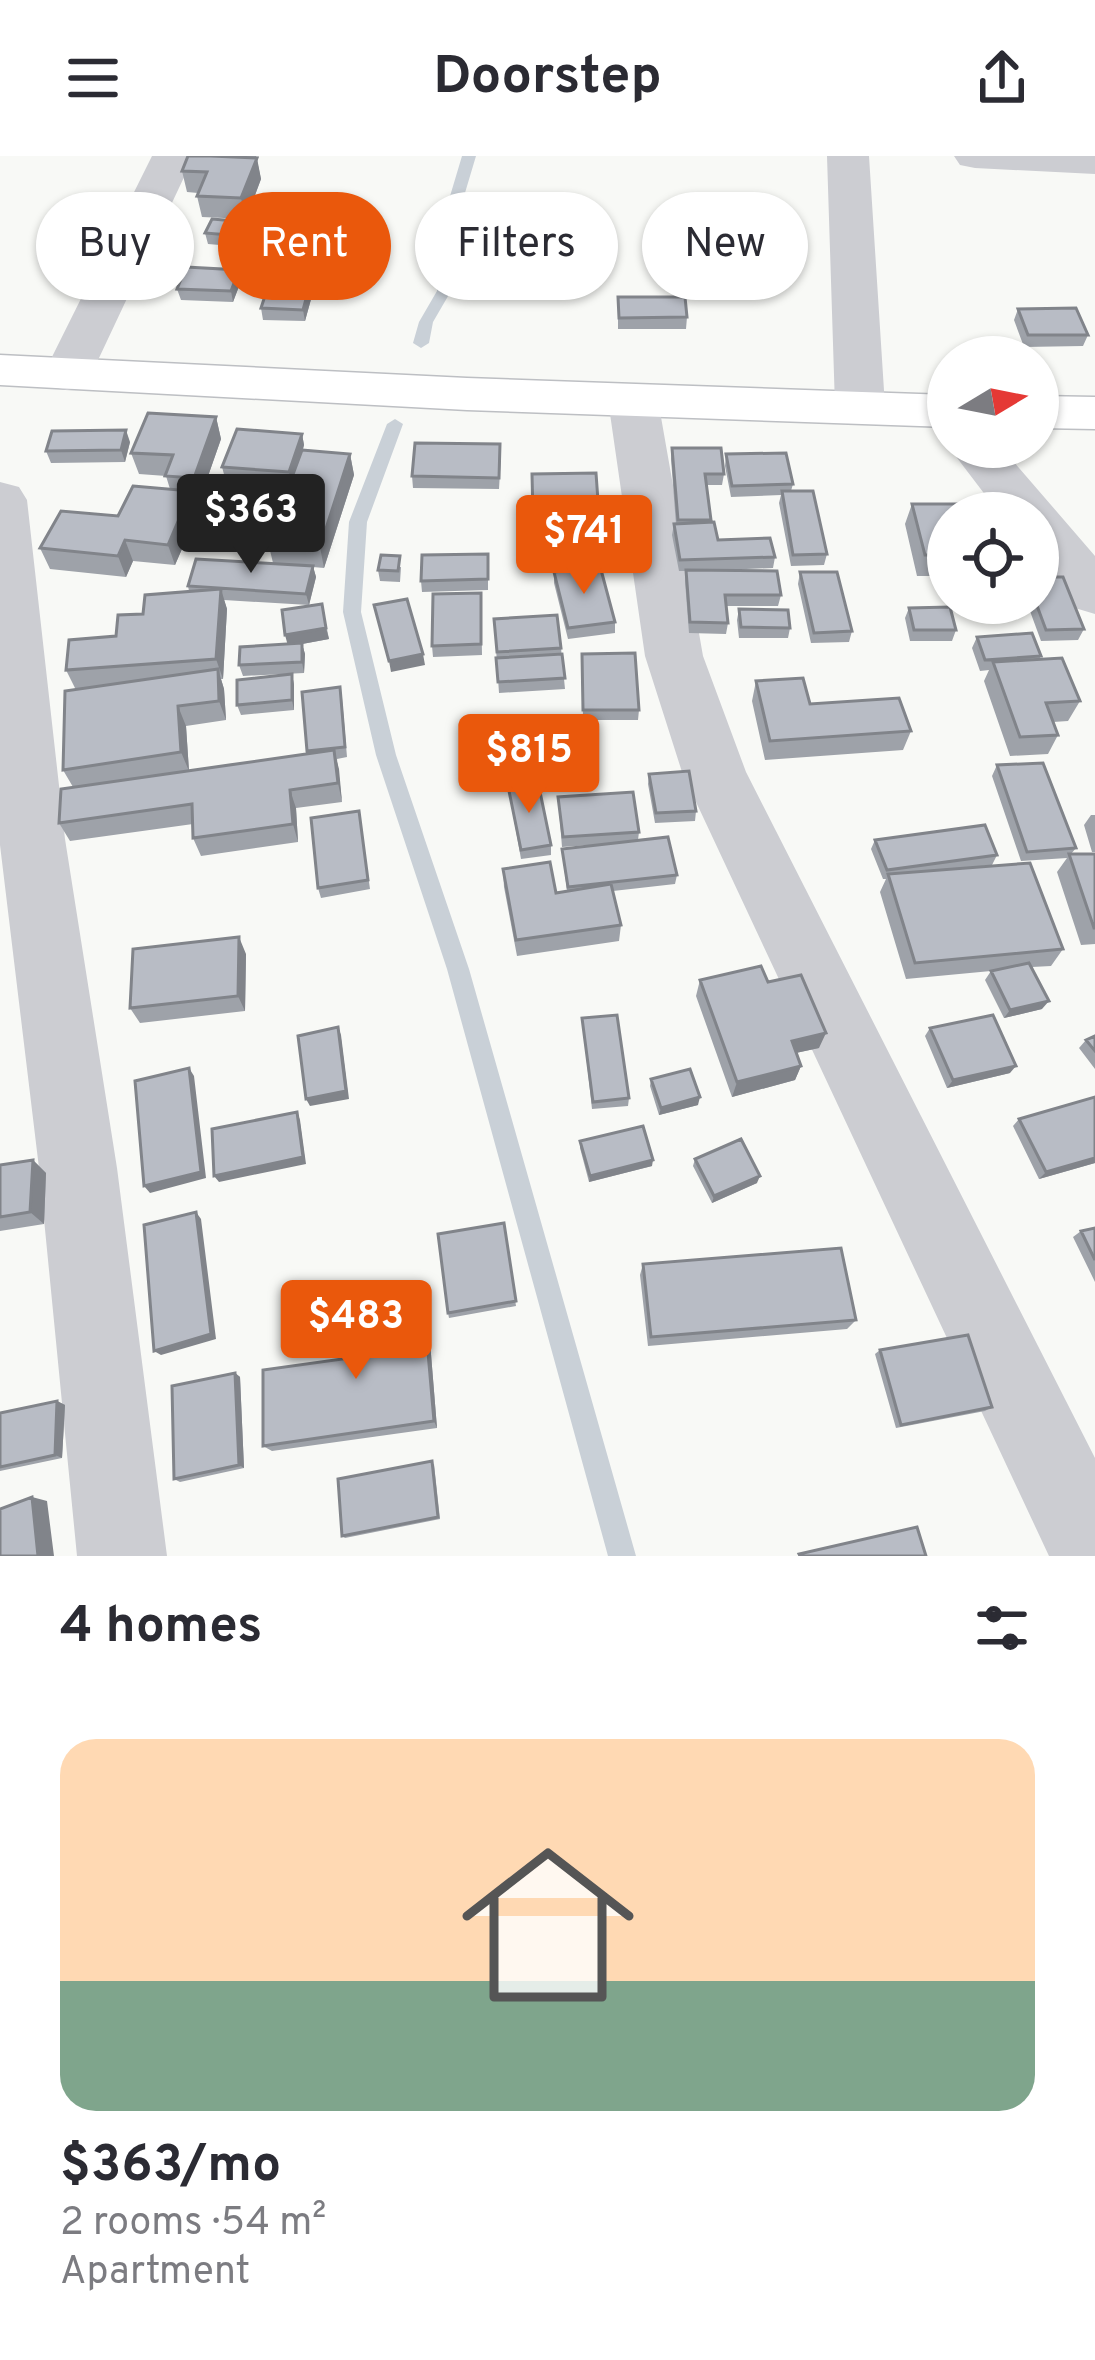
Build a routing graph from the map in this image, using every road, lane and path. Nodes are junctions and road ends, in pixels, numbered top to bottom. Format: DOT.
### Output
graph roads {
  1 [pos="173,156"];
  2 [pos="848,156"];
  3 [pos="975,156"];
  4 [pos="1095,162"];
  5 [pos="0,370"];
  6 [pos="68,375"];
  7 [pos="633,400"];
  8 [pos="860,406"];
  9 [pos="1059,412"];
  10 [pos="1095,413"];
  11 [pos="927,417"];
  12 [pos="991,468"];
  13 [pos="1011,492"];
  14 [pos="0,500"];
  15 [pos="1059,550"];
  16 [pos="1095,594"];
  17 [pos="1095,1553"];
  18 [pos="122,1556"];
  1 -- 6 [label="street"];
  2 -- 8 [label="street"];
  3 -- 4 [label="street"];
  5 -- 6 [label="highway"];
  6 -- 7 [label="highway"];
  7 -- 8 [label="highway"];
  7 -- 17 [label="street"];
  8 -- 11 [label="highway"];
  9 -- 10 [label="highway"];
  12 -- 13 [label="street"];
  14 -- 18 [label="street"];
  15 -- 16 [label="street"];
}
